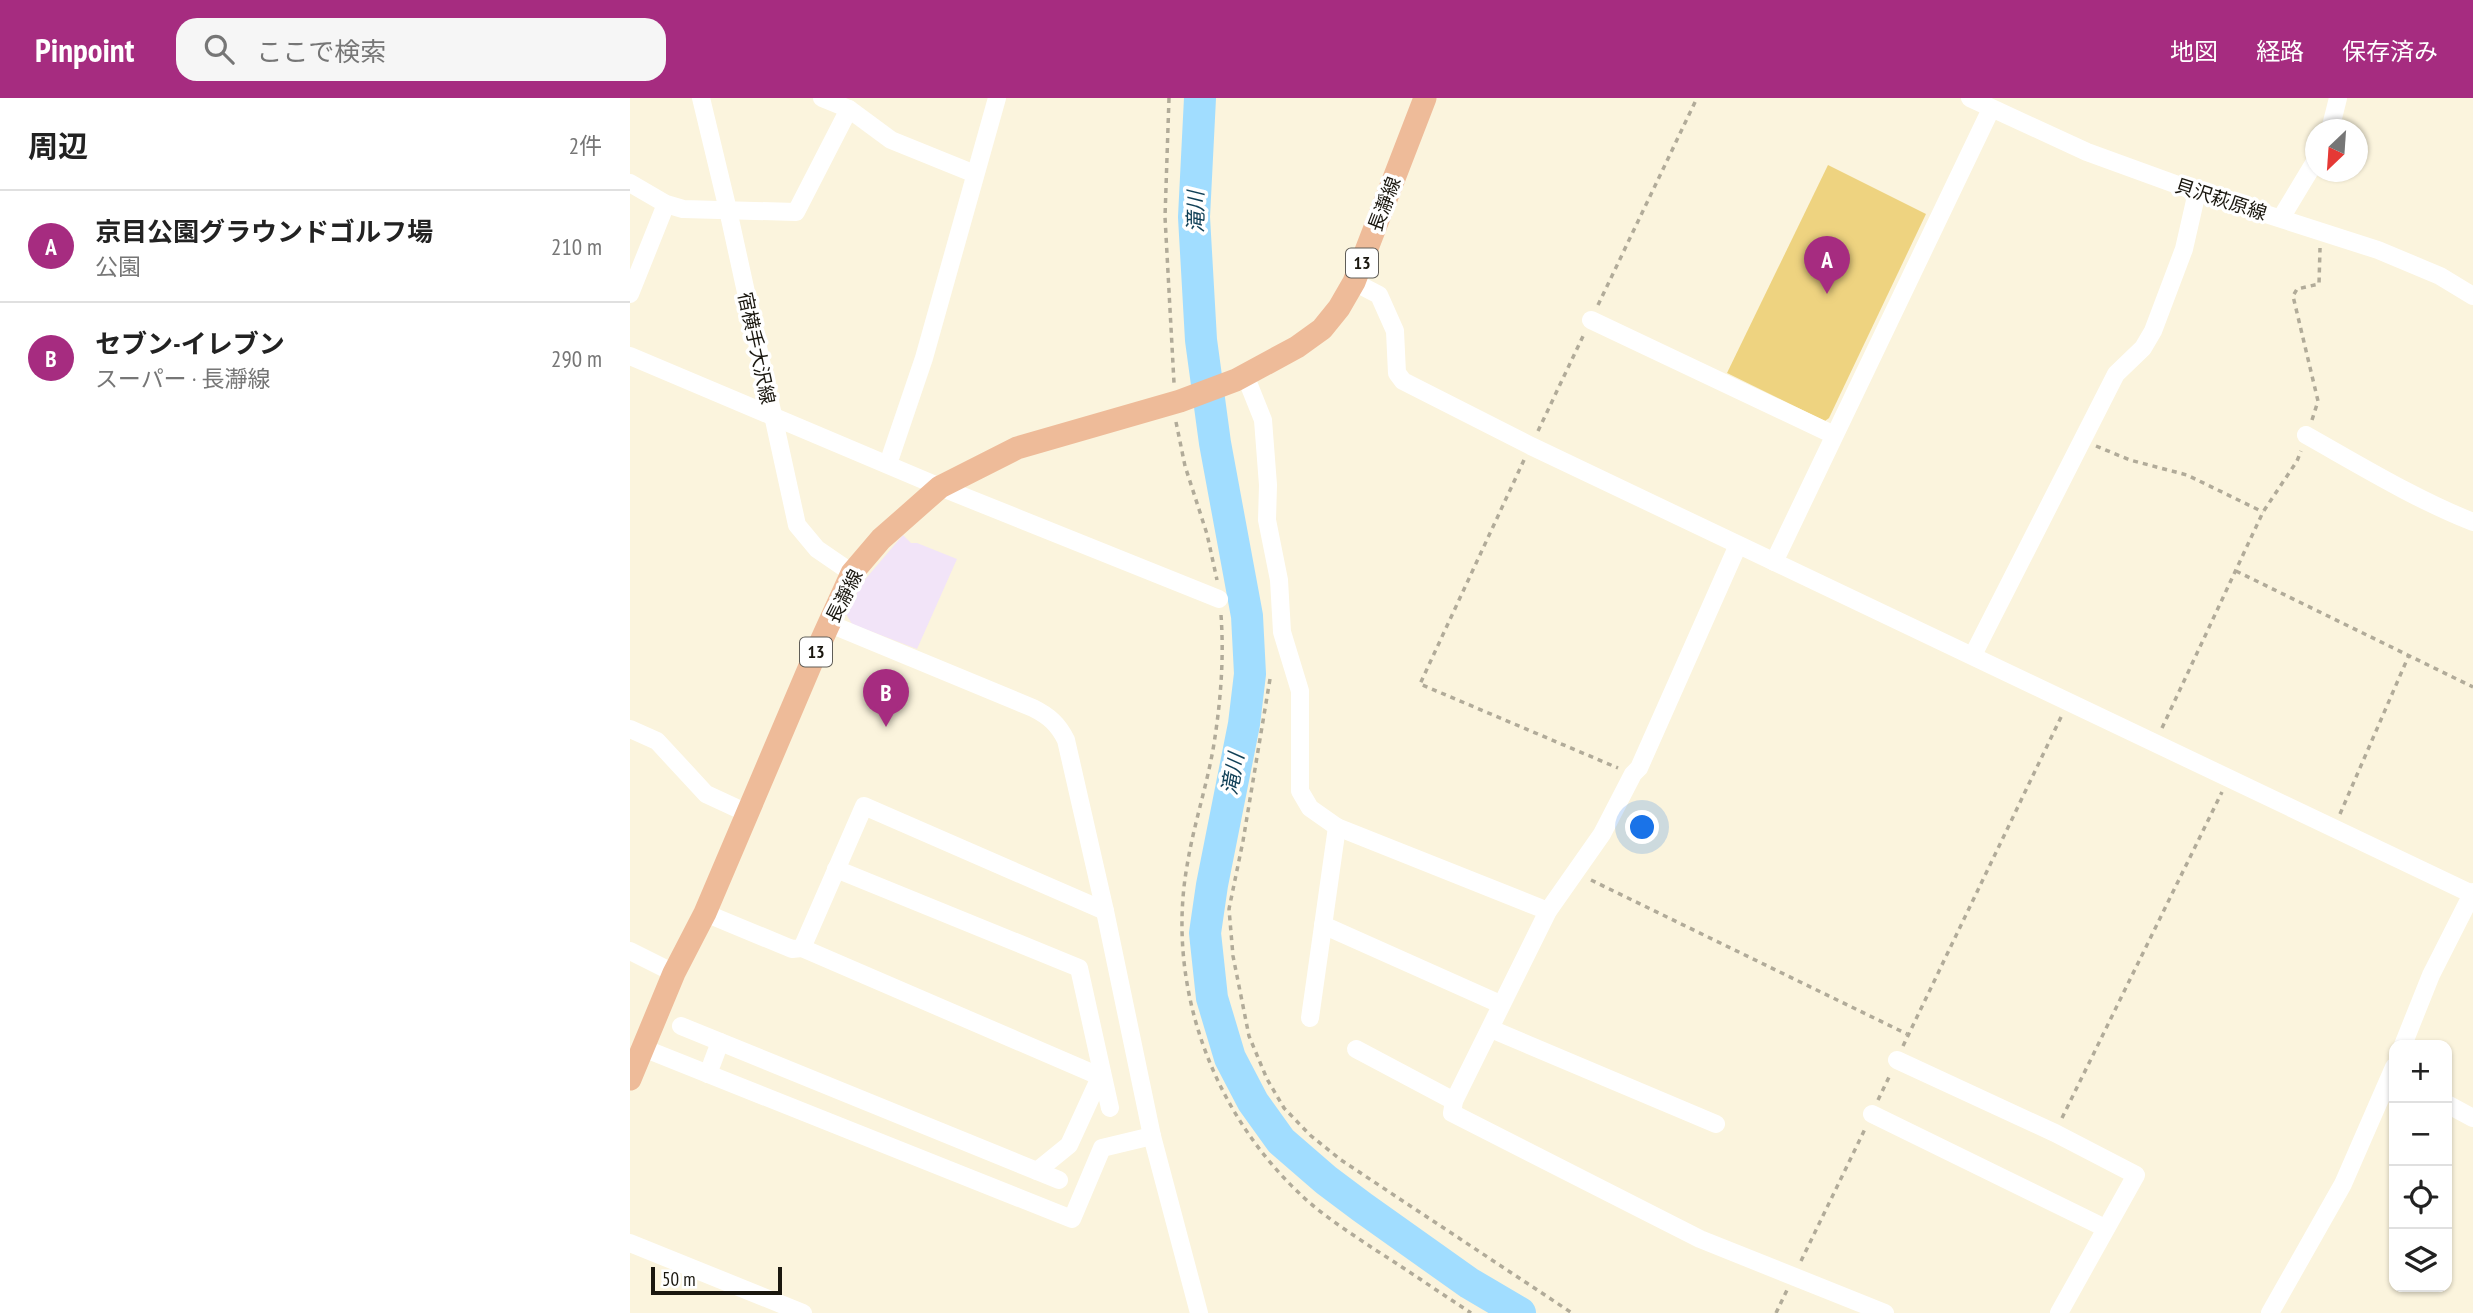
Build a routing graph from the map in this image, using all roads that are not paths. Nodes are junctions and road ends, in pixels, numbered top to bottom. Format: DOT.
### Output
graph roads {
  1 [pos="701,98"];
  2 [pos="822,98"];
  3 [pos="997,98"];
  4 [pos="1425,98"];
  5 [pos="1970,98"];
  6 [pos="2338,98"];
  7 [pos="849,109"];
  8 [pos="1991,109"];
  9 [pos="2333,119"];
  10 [pos="975,174"];
  11 [pos="2305,177"];
  12 [pos="630,183"];
  13 [pos="2197,192"];
  14 [pos="666,204"];
  15 [pos="728,210"];
  16 [pos="2281,218"];
  17 [pos="1354,282"];
  18 [pos="630,294"];
  19 [pos="2473,296"];
  20 [pos="1591,320"];
  21 [pos="630,356"];
  22 [pos="1241,377"];
  23 [pos="772,416"];
  24 [pos="1835,435"];
  25 [pos="2306,435"];
  26 [pos="887,464"];
  27 [pos="940,487"];
  28 [pos="2473,522"];
  29 [pos="1738,545"];
  30 [pos="1774,562"];
  31 [pos="852,573"];
  32 [pos="1219,599"];
  33 [pos="830,624"];
  34 [pos="1973,655"];
  35 [pos="630,729"];
  36 [pos="747,813"];
  37 [pos="1337,827"];
  38 [pos="836,869"];
  39 [pos="2473,893"];
  40 [pos="1105,911"];
  41 [pos="1548,911"];
  42 [pos="705,913"];
  43 [pos="1323,925"];
  44 [pos="802,948"];
  45 [pos="630,951"];
  46 [pos="674,973"];
  47 [pos="1500,1004"];
  48 [pos="1310,1018"];
  49 [pos="681,1026"];
  50 [pos="1490,1029"];
  51 [pos="2405,1040"];
  52 [pos="720,1042"];
  53 [pos="643,1048"];
  54 [pos="1356,1049"];
  55 [pos="1897,1060"];
  56 [pos="1102,1073"];
  57 [pos="708,1074"];
  58 [pos="630,1079"];
  59 [pos="2389,1081"];
  60 [pos="1454,1101"];
  61 [pos="2452,1107"];
  62 [pos="1110,1108"];
  63 [pos="1872,1114"];
  64 [pos="902,1116"];
  65 [pos="2473,1118"];
  66 [pos="1716,1124"];
  67 [pos="1152,1136"];
  68 [pos="890,1147"];
  69 [pos="1037,1171"];
  70 [pos="1059,1180"];
  71 [pos="2105,1228"];
  72 [pos="630,1242"];
  73 [pos="803,1313"];
  74 [pos="1199,1313"];
  75 [pos="1885,1313"];
  76 [pos="2059,1313"];
  77 [pos="2270,1313"];
  1 -- 15 [label="street, 宿横手大沢線"];
  2 -- 7 [label="street"];
  3 -- 10 [label="street"];
  4 -- 17 [label="main road, 長瀞線 / 13"];
  5 -- 8 [label="street, 貝沢萩原線"];
  6 -- 9 [label="street"];
  7 -- 10 [label="street"];
  7 -- 15 [label="street"];
  8 -- 13 [label="street, 貝沢萩原線"];
  8 -- 24 [label="street"];
  10 -- 26 [label="street"];
  11 -- 16 [label="street"];
  12 -- 14 [label="street"];
  13 -- 16 [label="street, 貝沢萩原線"];
  13 -- 34 [label="street"];
  14 -- 15 [label="street"];
  14 -- 18 [label="street"];
  15 -- 23 [label="street, 宿横手大沢線"];
  16 -- 19 [label="street, 貝沢萩原線"];
  17 -- 22 [label="main road, 長瀞線 / 13"];
  17 -- 29 [label="street"];
  20 -- 24 [label="street"];
  21 -- 23 [label="street"];
  22 -- 27 [label="main road, 長瀞線 / 13"];
  22 -- 37 [label="street"];
  23 -- 26 [label="street"];
  23 -- 31 [label="street, 宿横手大沢線"];
  24 -- 30 [label="street"];
  25 -- 28 [label="street"];
  26 -- 27 [label="street"];
  27 -- 31 [label="main road, 長瀞線 / 13"];
  27 -- 32 [label="street"];
  29 -- 30 [label="street"];
  29 -- 41 [label="street"];
  30 -- 34 [label="street"];
  31 -- 33 [label="main road, 長瀞線 / 13"];
  33 -- 36 [label="main road, 長瀞線 / 13"];
  33 -- 40 [label="street"];
  34 -- 39 [label="street"];
  35 -- 36 [label="street"];
  36 -- 42 [label="main road, 長瀞線 / 13"];
  37 -- 41 [label="street"];
  37 -- 43 [label="street"];
  38 -- 40 [label="street"];
  38 -- 44 [label="street"];
  38 -- 56 [label="street"];
  39 -- 51 [label="street"];
  40 -- 67 [label="street"];
  41 -- 47 [label="street"];
  42 -- 44 [label="street"];
  42 -- 46 [label="main road, 長瀞線 / 13"];
  43 -- 47 [label="street"];
  43 -- 48 [label="street"];
  44 -- 56 [label="street"];
  45 -- 46 [label="street"];
  46 -- 53 [label="main road, 長瀞線 / 13"];
  47 -- 50 [label="street"];
  49 -- 52 [label="street"];
  50 -- 60 [label="street"];
  50 -- 66 [label="street"];
  52 -- 57 [label="street"];
  52 -- 64 [label="street"];
  53 -- 57 [label="street"];
  53 -- 58 [label="main road, 長瀞線 / 13"];
  54 -- 60 [label="street"];
  55 -- 71 [label="street"];
  56 -- 62 [label="street"];
  56 -- 69 [label="street"];
  57 -- 68 [label="street"];
  59 -- 77 [label="street"];
  60 -- 75 [label="street"];
  61 -- 65 [label="street"];
  63 -- 71 [label="street"];
  64 -- 68 [label="street"];
  64 -- 69 [label="street"];
  67 -- 68 [label="street"];
  67 -- 74 [label="street"];
  69 -- 70 [label="street"];
  71 -- 76 [label="street"];
  72 -- 73 [label="street"];
}
